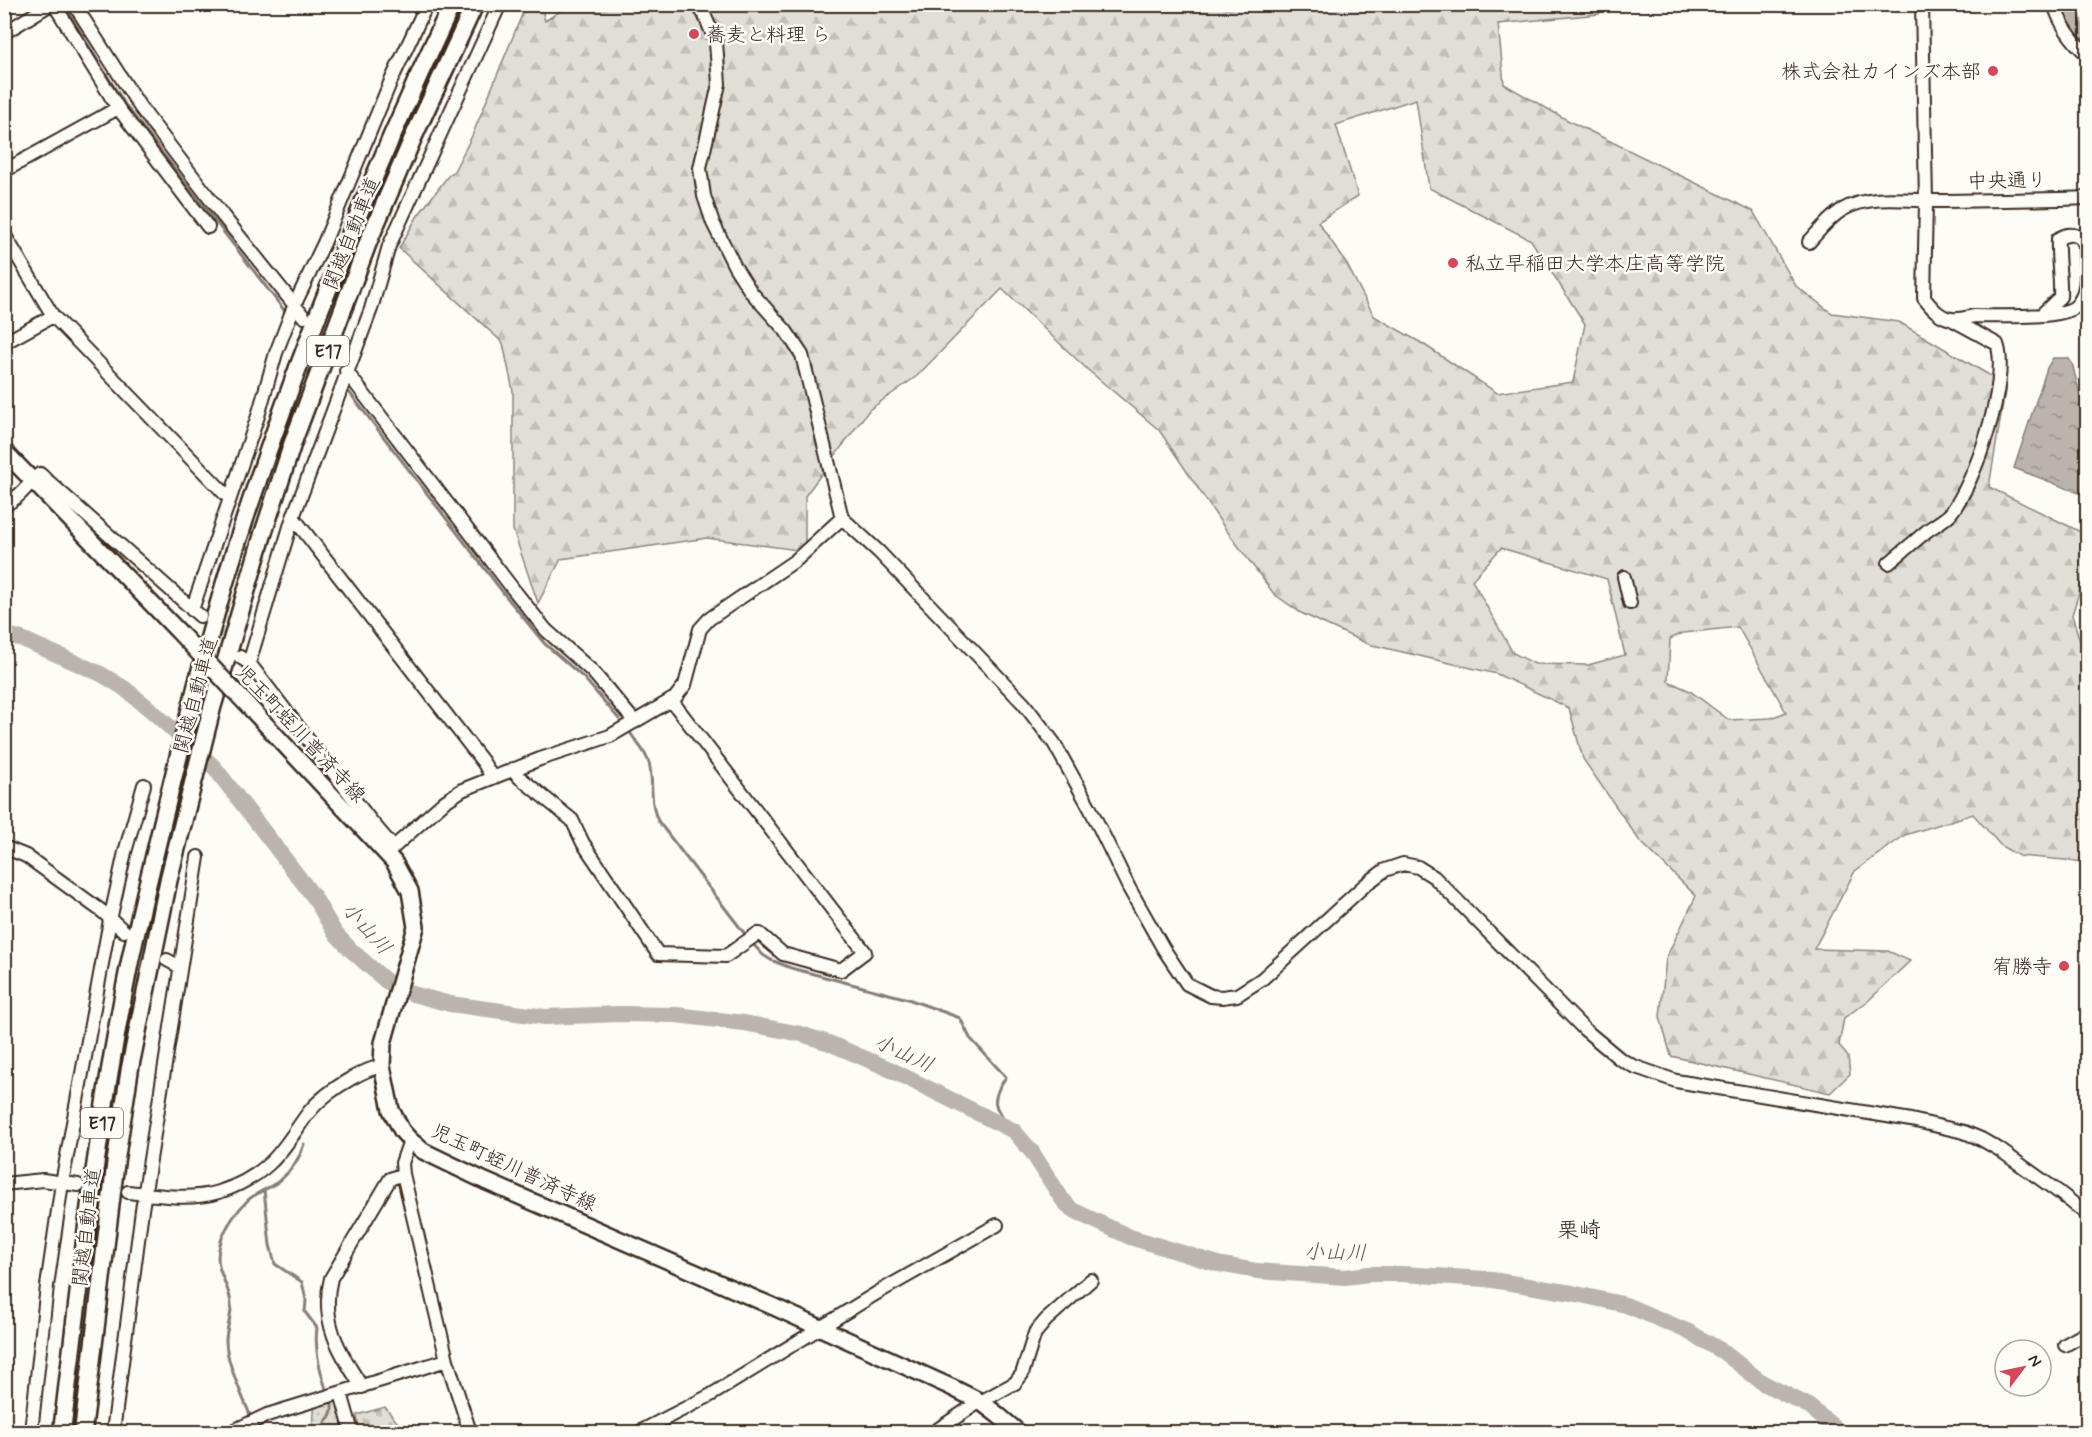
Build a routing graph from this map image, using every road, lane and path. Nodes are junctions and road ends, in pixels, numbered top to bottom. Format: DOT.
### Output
graph roads {
  1 [pos="52,4"];
  2 [pos="74,4"];
  3 [pos="427,4"];
  4 [pos="452,4"];
  5 [pos="475,4"];
  6 [pos="500,4"];
  7 [pos="697,4"];
  8 [pos="1922,4"];
  9 [pos="2054,4"];
  10 [pos="4,33"];
  11 [pos="2088,55"];
  12 [pos="118,108"];
  13 [pos="4,171"];
  14 [pos="2088,198"];
  15 [pos="1926,201"];
  16 [pos="208,227"];
  17 [pos="4,234"];
  18 [pos="1809,242"];
  19 [pos="294,306"];
  20 [pos="2041,315"];
  21 [pos="53,316"];
  22 [pos="304,317"];
  23 [pos="1951,319"];
  24 [pos="4,343"];
  25 [pos="345,364"];
  26 [pos="4,450"];
  27 [pos="32,479"];
  28 [pos="229,498"];
  29 [pos="4,506"];
  30 [pos="293,517"];
  31 [pos="842,518"];
  32 [pos="1889,563"];
  33 [pos="1624,577"];
  34 [pos="1630,603"];
  35 [pos="671,700"];
  36 [pos="635,722"];
  37 [pos="513,769"];
  38 [pos="492,777"];
  39 [pos="144,785"];
  40 [pos="4,847"];
  41 [pos="389,850"];
  42 [pos="198,857"];
  43 [pos="111,920"];
  44 [pos="124,931"];
  45 [pos="167,960"];
  46 [pos="180,967"];
  47 [pos="381,1066"];
  48 [pos="410,1140"];
  49 [pos="403,1174"];
  50 [pos="62,1183"];
  51 [pos="4,1184"];
  52 [pos="78,1185"];
  53 [pos="128,1192"];
  54 [pos="144,1193"];
  55 [pos="2088,1215"];
  56 [pos="997,1225"];
  57 [pos="1091,1280"];
  58 [pos="821,1328"];
  59 [pos="2088,1332"];
  60 [pos="2066,1345"];
  61 [pos="447,1360"];
  62 [pos="362,1387"];
  63 [pos="341,1393"];
  64 [pos="981,1402"];
  65 [pos="245,1429"];
  66 [pos="31,1432"];
  67 [pos="62,1432"];
  68 [pos="83,1432"];
  69 [pos="113,1432"];
  70 [pos="231,1432"];
  71 [pos="352,1432"];
  72 [pos="470,1432"];
  73 [pos="639,1432"];
  74 [pos="934,1432"];
  75 [pos="1018,1432"];
  1 -- 10 [label="street"];
  1 -- 12 [label="street"];
  2 -- 19 [label="street"];
  3 -- 19 [label="street"];
  4 -- 67 [label="highway, 関越自動車道 / E17"];
  5 -- 68 [label="highway, 関越自動車道 / E17"];
  6 -- 25 [label="street"];
  7 -- 31 [label="street"];
  8 -- 15 [label="street"];
  9 -- 11 [label="street"];
  12 -- 13 [label="street"];
  12 -- 16 [label="street"];
  14 -- 15 [label="street, 中央通り"];
  15 -- 18 [label="street, 中央通り"];
  15 -- 23 [label="street"];
  17 -- 21 [label="street"];
  19 -- 22 [label="street"];
  19 -- 28 [label="street"];
  20 -- 20 [label="street"];
  20 -- 23 [label="street"];
  21 -- 24 [label="street"];
  21 -- 28 [label="street"];
  23 -- 32 [label="street"];
  25 -- 30 [label="street"];
  25 -- 36 [label="street"];
  26 -- 27 [label="main road, 児玉町蛭川普済寺線"];
  27 -- 28 [label="street"];
  27 -- 29 [label="street"];
  27 -- 41 [label="main road, 児玉町蛭川普済寺線, bridge"];
  30 -- 38 [label="street"];
  30 -- 41 [label="street"];
  31 -- 35 [label="street"];
  31 -- 55 [label="street"];
  33 -- 34 [label="street"];
  35 -- 36 [label="street"];
  35 -- 37 [label="street"];
  36 -- 37 [label="street"];
  37 -- 38 [label="street"];
  38 -- 41 [label="street"];
  39 -- 43 [label="street"];
  40 -- 43 [label="street"];
  41 -- 47 [label="main road, 児玉町蛭川普済寺線"];
  42 -- 46 [label="street"];
  43 -- 44 [label="street"];
  43 -- 50 [label="street"];
  45 -- 46 [label="street"];
  46 -- 54 [label="street"];
  47 -- 48 [label="main road, 児玉町蛭川普済寺線"];
  47 -- 54 [label="street"];
  48 -- 49 [label="street"];
  48 -- 58 [label="main road, 児玉町蛭川普済寺線"];
  49 -- 61 [label="street"];
  49 -- 62 [label="street"];
  50 -- 51 [label="street"];
  50 -- 52 [label="street"];
  50 -- 66 [label="street"];
  53 -- 54 [label="street"];
  54 -- 69 [label="street"];
  56 -- 58 [label="street"];
  57 -- 64 [label="street"];
  58 -- 64 [label="main road, 児玉町蛭川普済寺線"];
  58 -- 73 [label="street"];
  59 -- 60 [label="street"];
  61 -- 62 [label="street"];
  61 -- 72 [label="street"];
  62 -- 63 [label="street"];
  63 -- 65 [label="street"];
  63 -- 71 [label="street"];
  64 -- 74 [label="street"];
  64 -- 75 [label="main road, 児玉町蛭川普済寺線"];
  65 -- 70 [label="street"];
}
